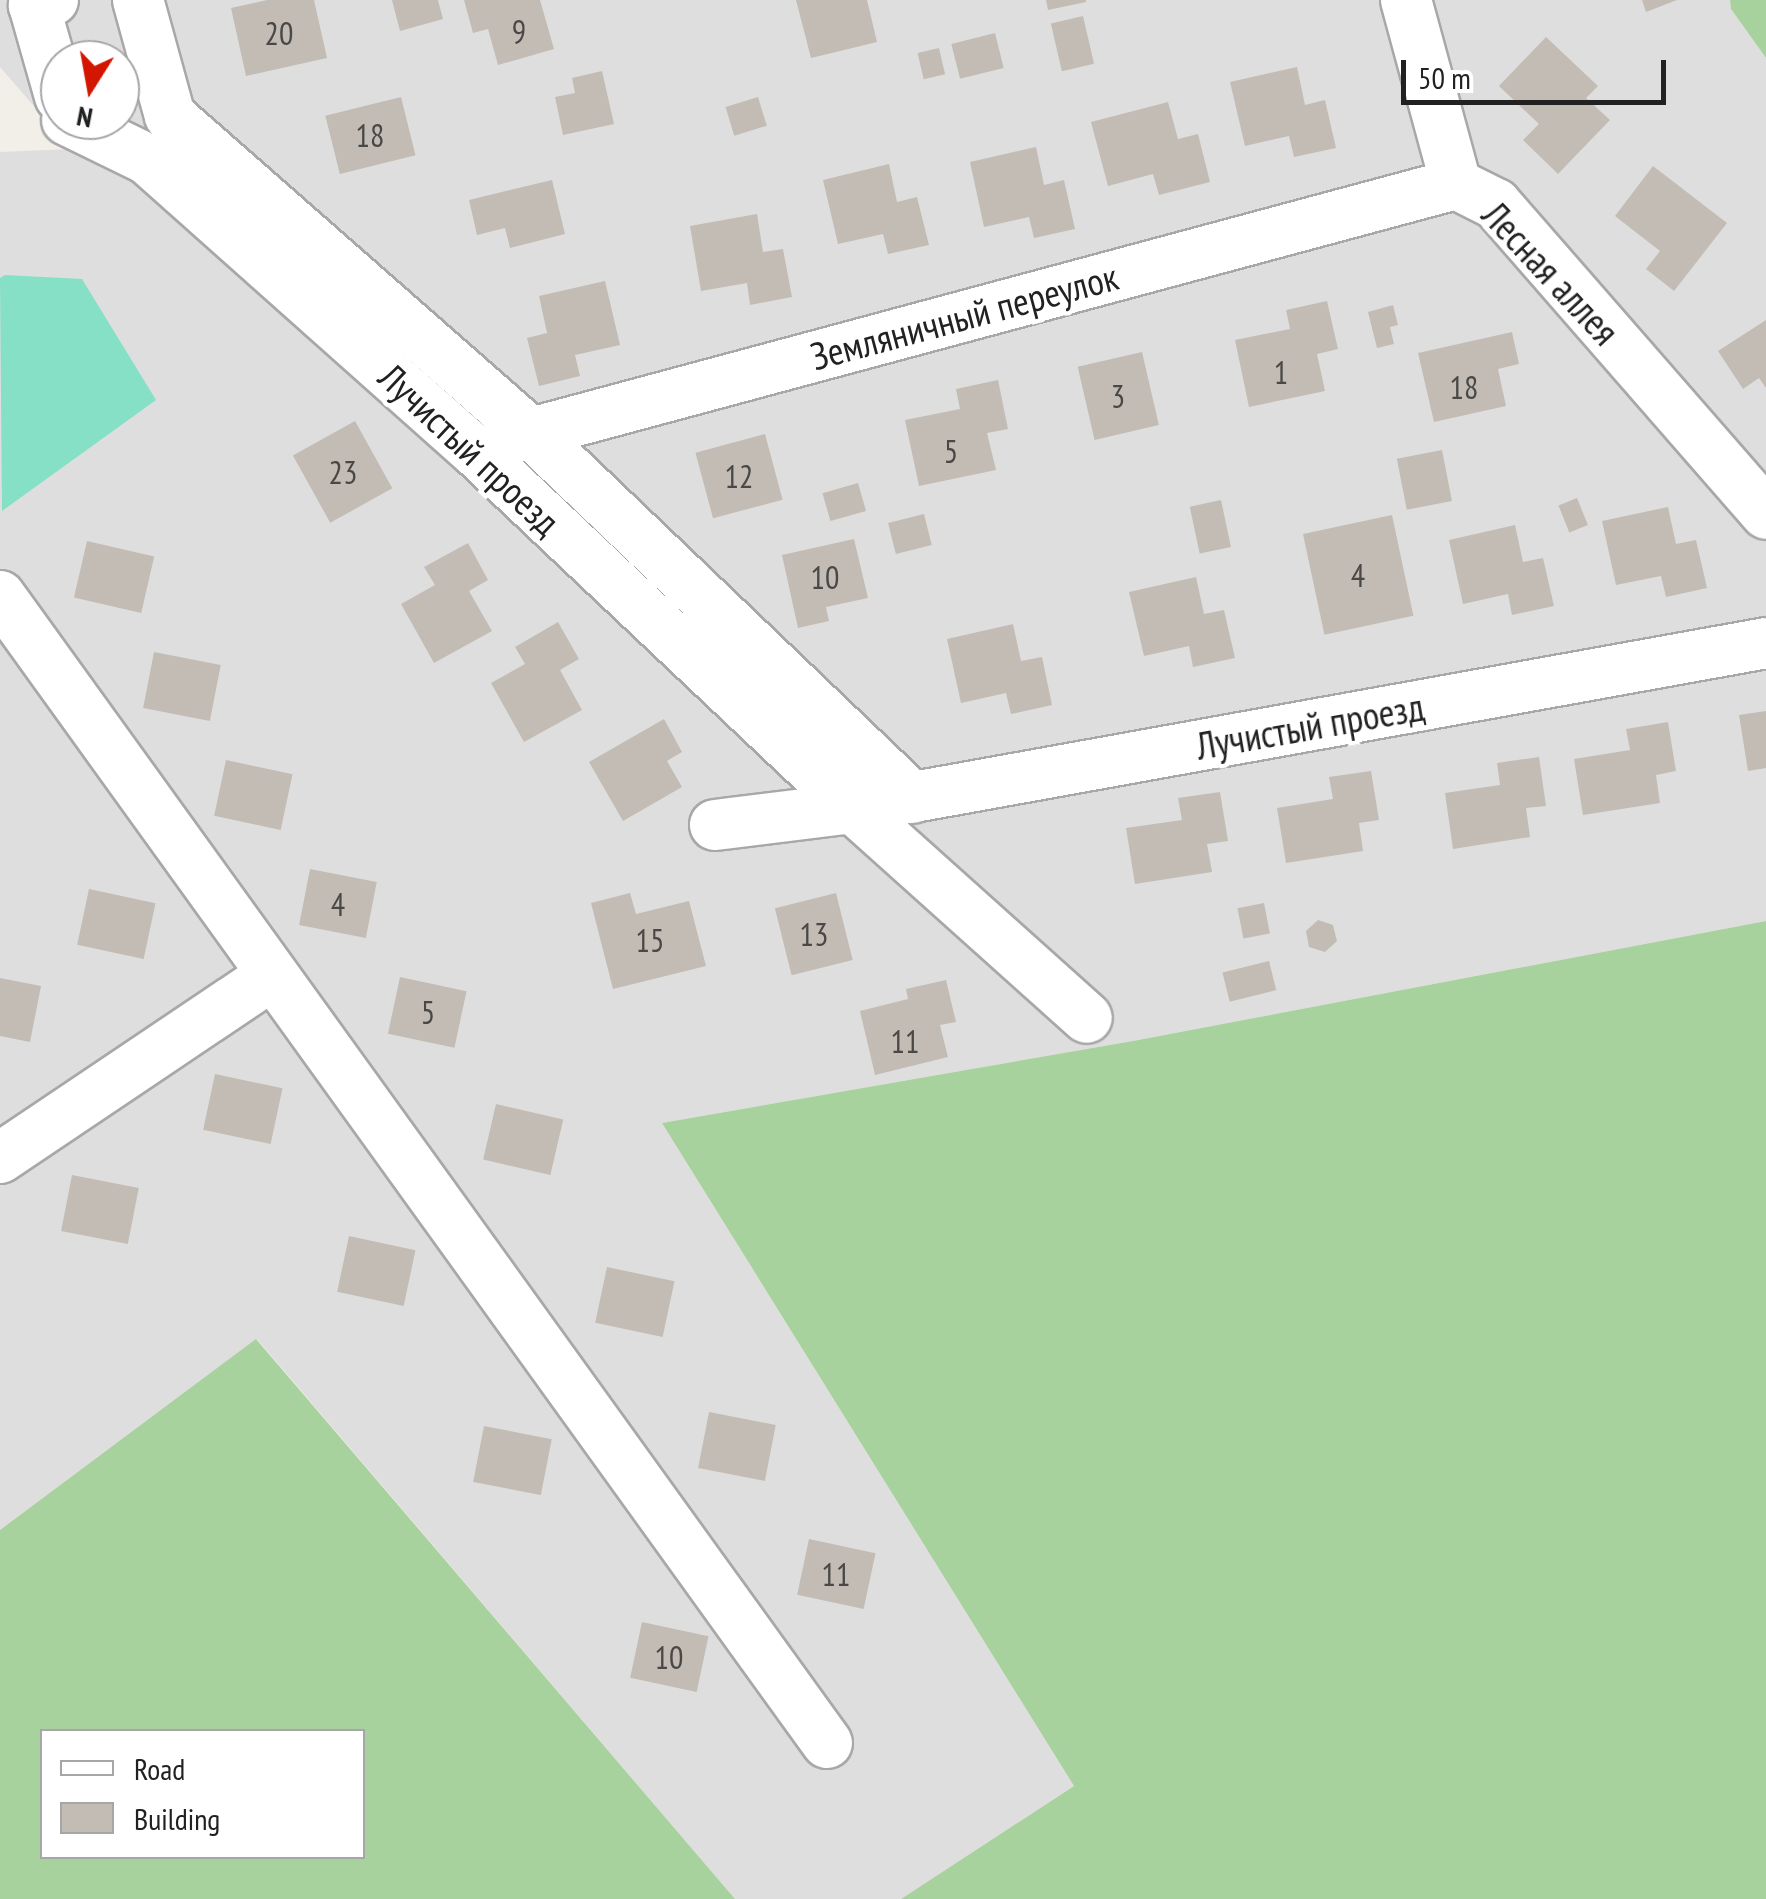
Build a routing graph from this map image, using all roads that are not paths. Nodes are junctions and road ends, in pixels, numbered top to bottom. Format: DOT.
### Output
graph roads {
  1 [pos="53,0"];
  2 [pos="138,0"];
  3 [pos="1406,0"];
  4 [pos="44,40"];
  5 [pos="109,140"];
  6 [pos="1456,184"];
  7 [pos="531,434"];
  8 [pos="473,448"];
  9 [pos="1766,514"];
  10 [pos="0,596"];
  11 [pos="1766,644"];
  12 [pos="913,798"];
  13 [pos="853,808"];
  14 [pos="715,825"];
  15 [pos="272,975"];
  16 [pos="1087,1018"];
  17 [pos="0,1158"];
  18 [pos="827,1742"];
  1 -- 4 [label="street"];
  2 -- 7 [label="street"];
  3 -- 6 [label="street, Лесная аллея"];
  5 -- 8 [label="street, Лучистый проезд"];
  6 -- 7 [label="street, Земляничный переулок"];
  6 -- 9 [label="street, Лесная аллея"];
  7 -- 8 [label="street, Земляничный переулок"];
  7 -- 12 [label="street"];
  8 -- 13 [label="street, Лучистый проезд"];
  10 -- 15 [label="street"];
  11 -- 12 [label="street, Лучистый проезд"];
  12 -- 13 [label="street, Лучистый проезд"];
  13 -- 14 [label="street, Лучистый проезд"];
  13 -- 16 [label="street, Лучистый проезд"];
  15 -- 17 [label="street"];
  15 -- 18 [label="street"];
}
